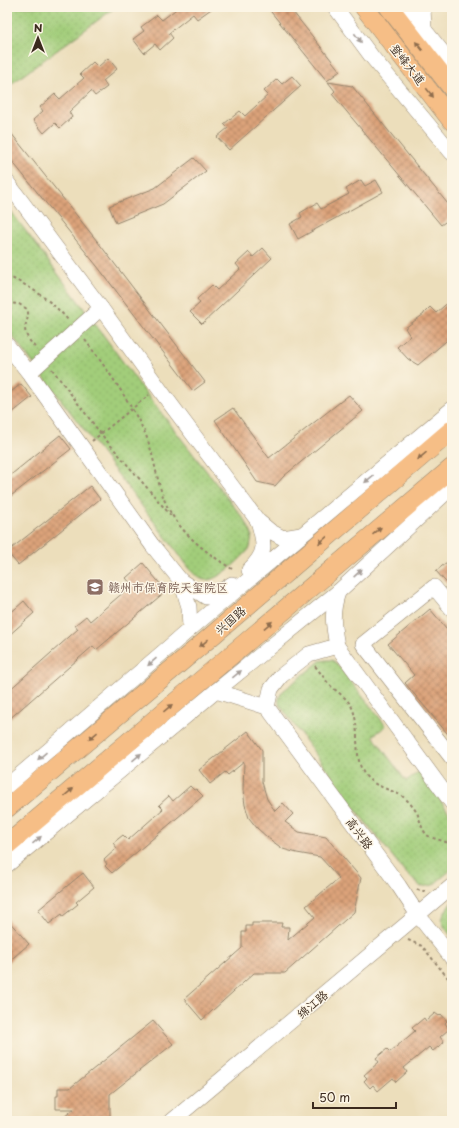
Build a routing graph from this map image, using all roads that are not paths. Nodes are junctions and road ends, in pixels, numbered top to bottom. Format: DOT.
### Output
graph roads {
  1 [pos="335,7"];
  2 [pos="364,7"];
  3 [pos="389,7"];
  4 [pos="406,7"];
  5 [pos="423,7"];
  6 [pos="424,30"];
  7 [pos="452,64"];
  8 [pos="452,88"];
  9 [pos="452,120"];
  10 [pos="452,153"];
  11 [pos="7,182"];
  12 [pos="101,308"];
  13 [pos="7,345"];
  14 [pos="29,373"];
  15 [pos="452,409"];
  16 [pos="452,430"];
  17 [pos="452,468"];
  18 [pos="452,487"];
  19 [pos="258,521"];
  20 [pos="302,534"];
  21 [pos="181,581"];
  22 [pos="338,592"];
  23 [pos="452,609"];
  24 [pos="190,629"];
  25 [pos="337,646"];
  26 [pos="216,691"];
  27 [pos="267,707"];
  28 [pos="452,758"];
  29 [pos="432,775"];
  30 [pos="7,786"];
  31 [pos="452,803"];
  32 [pos="7,808"];
  33 [pos="7,845"];
  34 [pos="7,866"];
  35 [pos="452,886"];
  36 [pos="418,915"];
  37 [pos="452,958"];
  38 [pos="172,1121"];
  1 -- 10 [label="street, one-way"];
  2 -- 9 [label="main road, 登峰大道, one-way"];
  8 -- 3 [label="main road, 登峰大道, one-way"];
  4 -- 6 [label="street"];
  5 -- 6 [label="street"];
  6 -- 7 [label="street"];
  11 -- 12 [label="street"];
  12 -- 14 [label="street"];
  12 -- 19 [label="street"];
  13 -- 14 [label="street"];
  14 -- 21 [label="street"];
  15 -- 20 [label="street, one-way"];
  16 -- 32 [label="main road, 兴国路, one-way"];
  33 -- 17 [label="main road, one-way"];
  22 -- 18 [label="street, one-way"];
  19 -- 20 [label="street"];
  19 -- 21 [label="street"];
  20 -- 24 [label="street"];
  21 -- 24 [label="street"];
  22 -- 25 [label="street"];
  26 -- 22 [label="street, one-way"];
  23 -- 28 [label="street"];
  24 -- 30 [label="street, one-way"];
  25 -- 27 [label="street"];
  25 -- 29 [label="street"];
  26 -- 27 [label="street"];
  34 -- 26 [label="street, one-way"];
  27 -- 36 [label="street, 高兴路"];
  28 -- 29 [label="street"];
  29 -- 31 [label="street"];
  35 -- 36 [label="street, 绵江路"];
  36 -- 37 [label="street, 高兴路"];
  36 -- 38 [label="street, 绵江路"];
}
